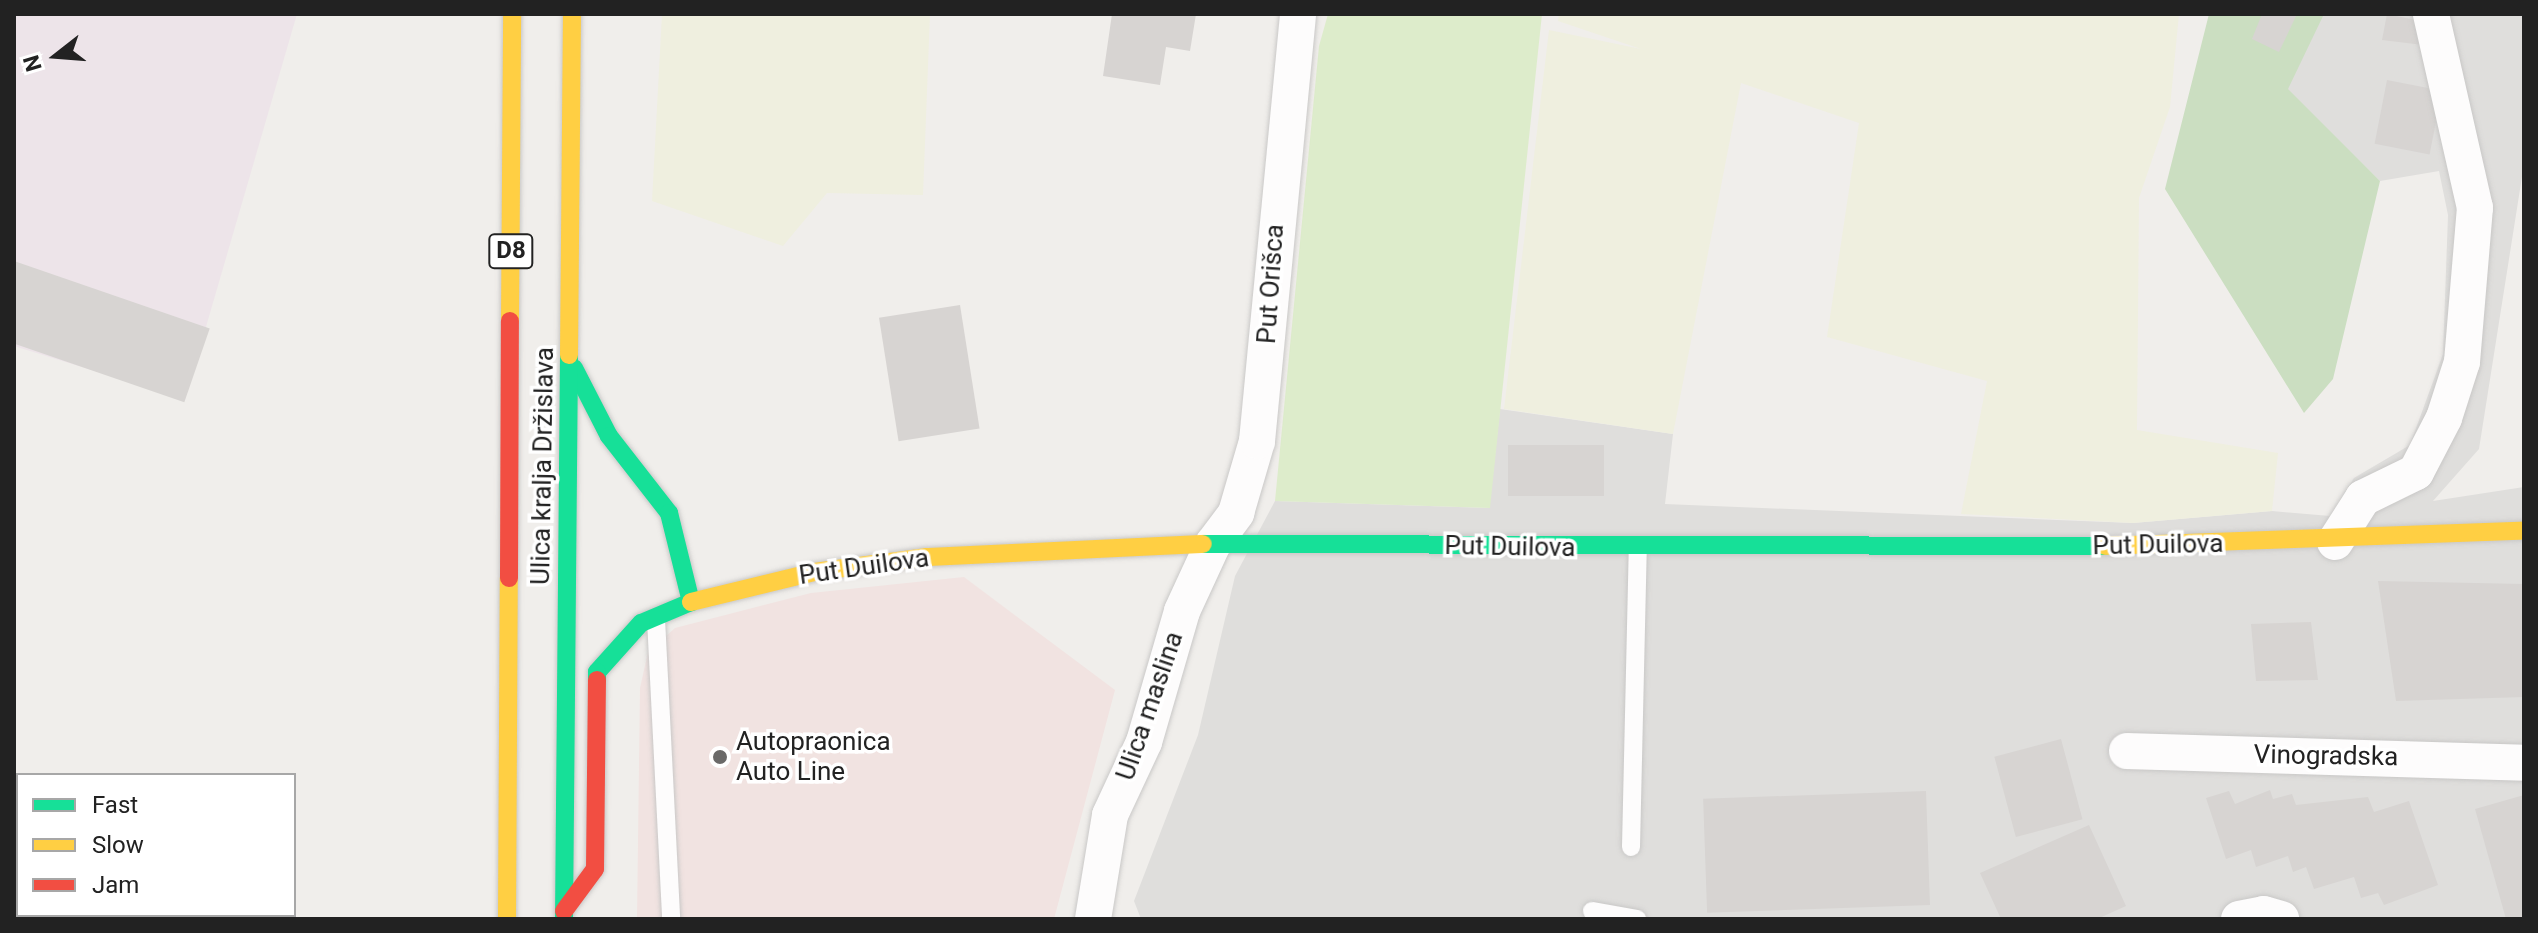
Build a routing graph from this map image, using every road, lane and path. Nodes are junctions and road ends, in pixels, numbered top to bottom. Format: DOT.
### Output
graph roads {
  1 [pos="512,14"];
  2 [pos="572,14"];
  3 [pos="1298,14"];
  4 [pos="2431,14"];
  5 [pos="570,356"];
  6 [pos="2524,531"];
  7 [pos="2335,542"];
  8 [pos="1213,544"];
  9 [pos="1638,548"];
  10 [pos="691,602"];
  11 [pos="657,613"];
  12 [pos="2127,751"];
  13 [pos="2524,763"];
  14 [pos="1631,847"];
  15 [pos="1592,911"];
  16 [pos="564,915"];
  17 [pos="507,919"];
  18 [pos="671,919"];
  19 [pos="1093,919"];
  20 [pos="1637,919"];
  21 [pos="2239,919"];
  22 [pos="2281,919"];
  1 -- 17 [label="main road, Ulica kralja Držislava / D8"];
  2 -- 5 [label="main road, Ulica kralja Držislava / D8"];
  3 -- 8 [label="street, Put Orišca"];
  4 -- 7 [label="street"];
  5 -- 10 [label="main road"];
  5 -- 16 [label="main road, Ulica kralja Držislava / D8"];
  6 -- 7 [label="main road, Put Duilova"];
  7 -- 9 [label="main road, Put Duilova"];
  8 -- 9 [label="main road, Put Duilova"];
  8 -- 10 [label="main road, Put Duilova"];
  8 -- 19 [label="street, Ulica maslina"];
  9 -- 14 [label="lane"];
  10 -- 11 [label="main road, Put Duilova"];
  11 -- 16 [label="main road"];
  11 -- 18 [label="lane"];
  12 -- 13 [label="street, Vinogradska"];
  15 -- 20 [label="lane"];
  21 -- 22 [label="street"];
}
